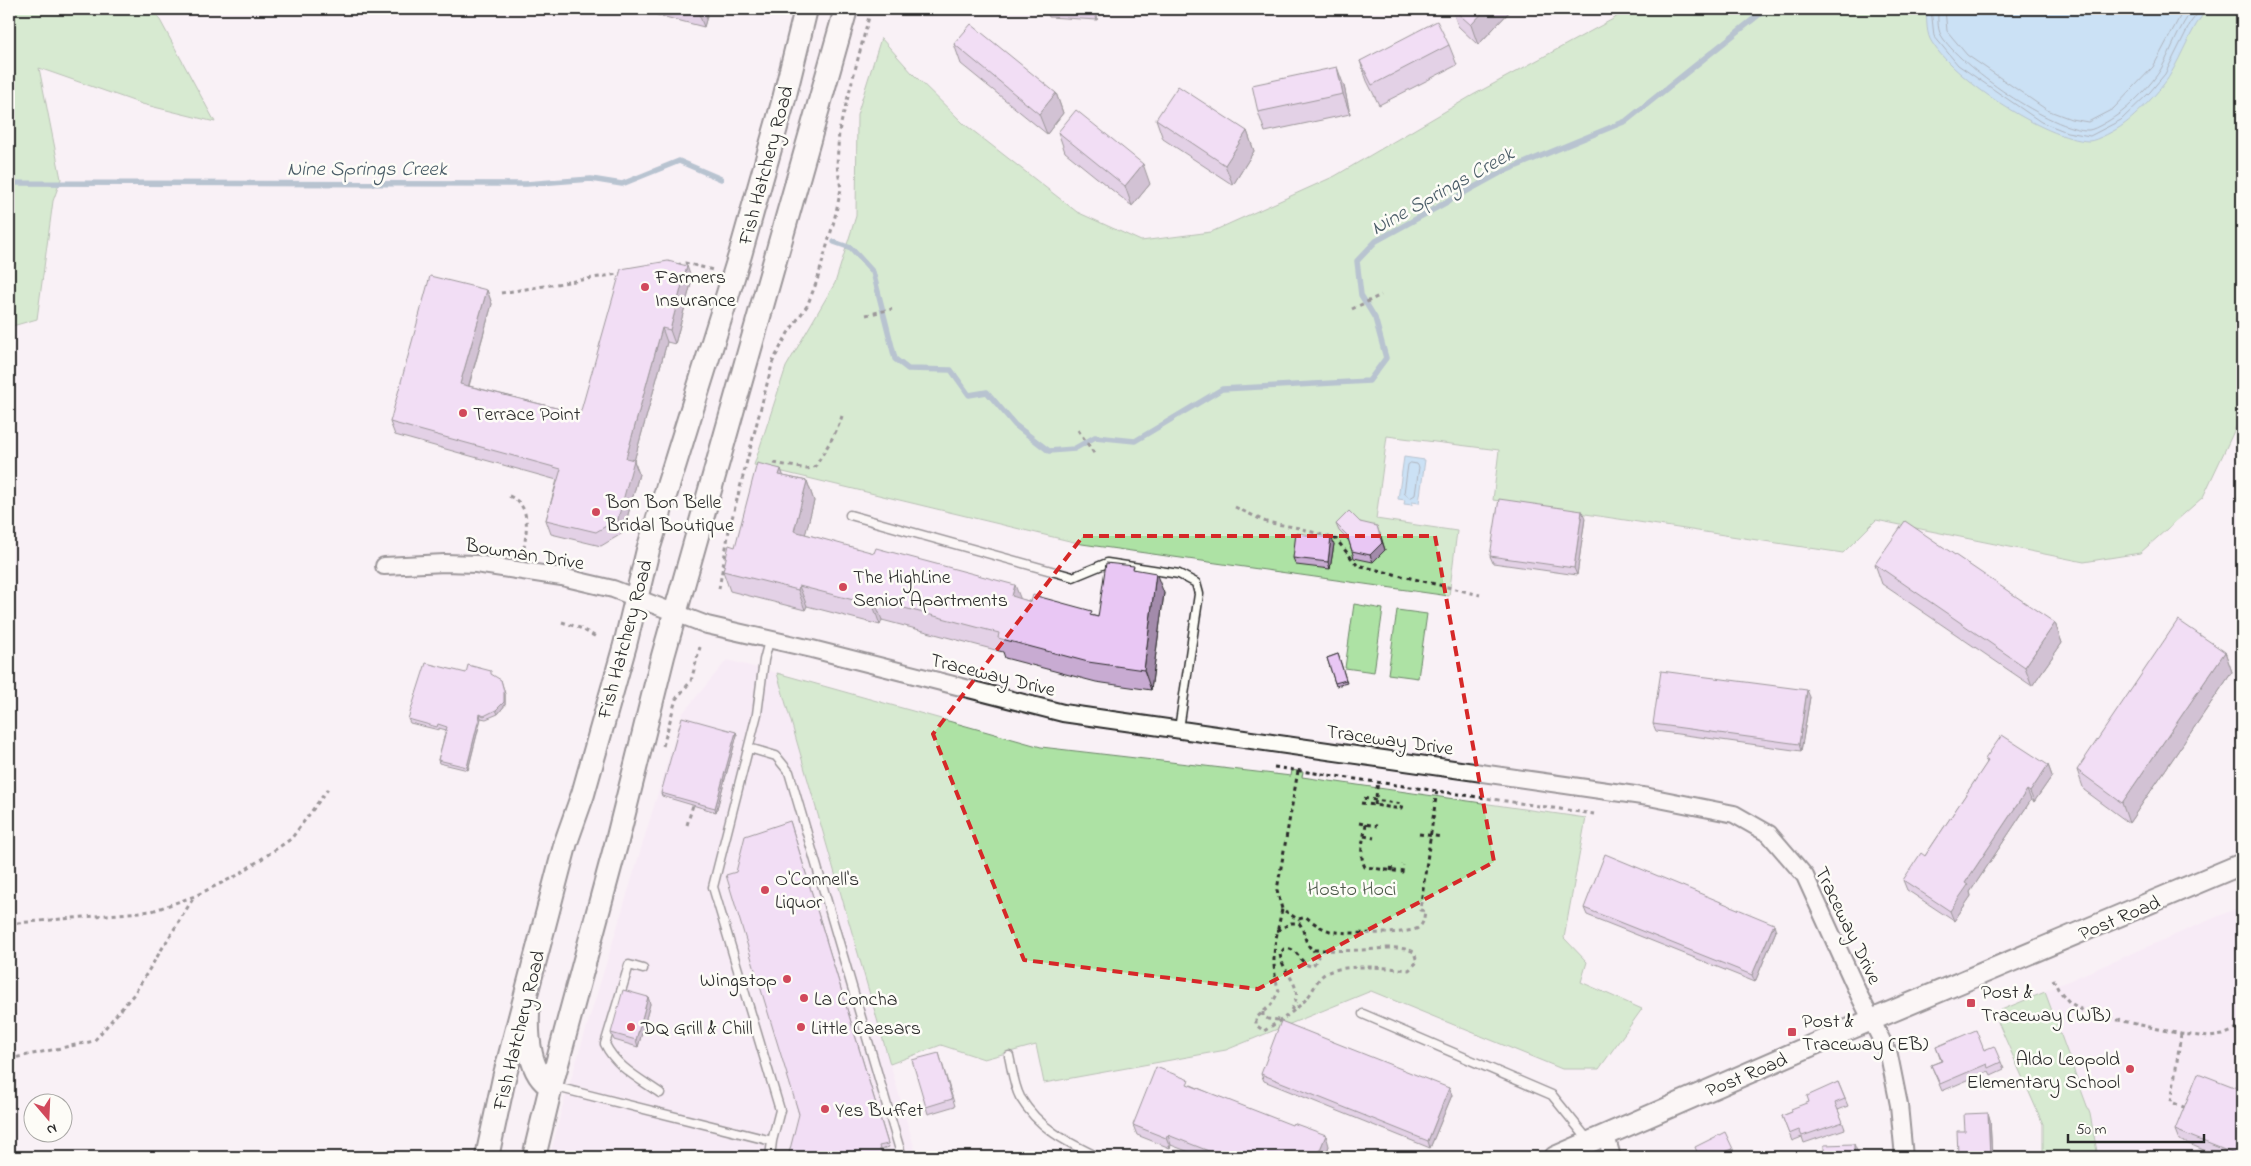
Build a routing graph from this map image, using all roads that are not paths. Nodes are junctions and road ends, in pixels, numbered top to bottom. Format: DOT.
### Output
graph roads {
  1 [pos="806,9"];
  2 [pos="846,9"];
  3 [pos="850,515"];
  4 [pos="384,566"];
  5 [pos="656,606"];
  6 [pos="769,641"];
  7 [pos="1179,730"];
  8 [pos="749,748"];
  9 [pos="2242,864"];
  10 [pos="644,969"];
  11 [pos="530,979"];
  12 [pos="1363,1014"];
  13 [pos="1872,1020"];
  14 [pos="1009,1056"];
  15 [pos="551,1086"];
  16 [pos="660,1093"];
  17 [pos="1598,1139"];
  18 [pos="772,1141"];
  19 [pos="487,1157"];
  20 [pos="534,1157"];
  21 [pos="770,1157"];
  22 [pos="902,1157"];
  23 [pos="1098,1157"];
  24 [pos="1555,1157"];
  25 [pos="1612,1157"];
  26 [pos="1904,1157"];
  1 -- 5 [label="main road, Fish Hatchery Road"];
  2 -- 5 [label="main road, Fish Hatchery Road"];
  3 -- 7 [label="lane"];
  4 -- 5 [label="street, Bowman Drive"];
  5 -- 6 [label="street, Traceway Drive"];
  5 -- 11 [label="main road, Fish Hatchery Road"];
  5 -- 15 [label="main road, Fish Hatchery Road"];
  6 -- 7 [label="street, Traceway Drive"];
  6 -- 8 [label="lane"];
  7 -- 13 [label="street, Traceway Drive"];
  8 -- 18 [label="lane"];
  8 -- 22 [label="lane"];
  9 -- 13 [label="street, Post Road"];
  10 -- 16 [label="lane"];
  11 -- 15 [label="main road"];
  11 -- 19 [label="main road, Fish Hatchery Road"];
  12 -- 17 [label="lane"];
  13 -- 17 [label="street, Post Road"];
  13 -- 26 [label="street, Traceway Drive"];
  14 -- 23 [label="lane"];
  15 -- 18 [label="lane"];
  15 -- 20 [label="main road, Fish Hatchery Road"];
  17 -- 24 [label="street, Post Road"];
  17 -- 25 [label="street"];
  18 -- 21 [label="lane"];
}
